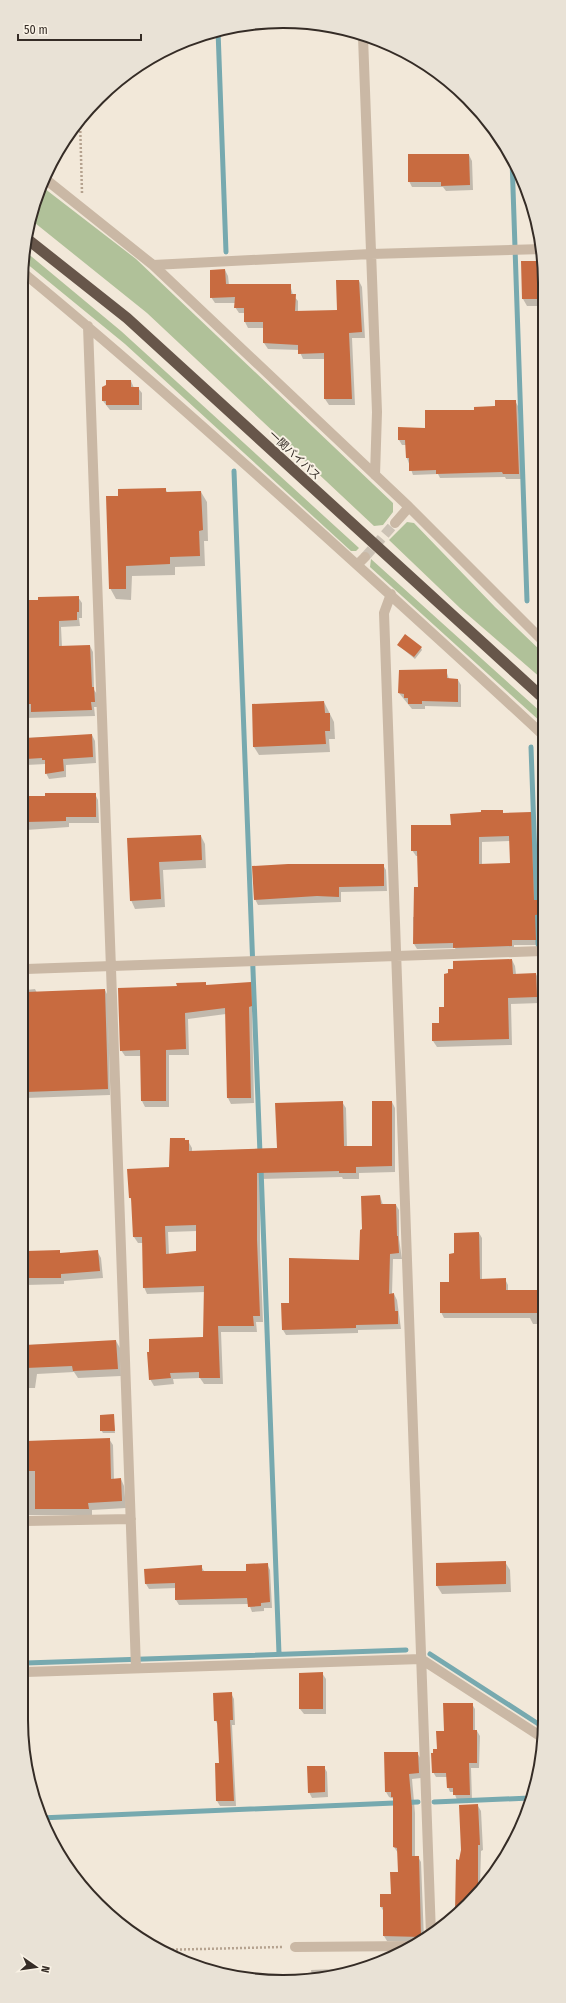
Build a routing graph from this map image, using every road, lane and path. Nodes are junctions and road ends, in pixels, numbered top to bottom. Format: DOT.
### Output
graph roads {
  1 [pos="363,41"];
  2 [pos="80,129"];
  3 [pos="49,182"];
  4 [pos="78,206"];
  5 [pos="31,242"];
  6 [pos="536,249"];
  7 [pos="371,254"];
  8 [pos="152,265"];
  9 [pos="28,277"];
  10 [pos="88,326"];
  11 [pos="374,475"];
  12 [pos="409,507"];
  13 [pos="395,523"];
  14 [pos="365,557"];
  15 [pos="357,565"];
  16 [pos="391,594"];
  17 [pos="538,636"];
  18 [pos="538,693"];
  19 [pos="538,730"];
  20 [pos="538,951"];
  21 [pos="396,956"];
  22 [pos="112,966"];
  23 [pos="28,969"];
  24 [pos="131,1519"];
  25 [pos="28,1521"];
  26 [pos="422,1659"];
  27 [pos="136,1668"];
  28 [pos="28,1672"];
  29 [pos="537,1734"];
  30 [pos="431,1928"];
  31 [pos="401,1946"];
  32 [pos="296,1947"];
  33 [pos="172,1950"];
  1 -- 7 [label="street"];
  2 -- 4 [label="path"];
  3 -- 4 [label="street"];
  4 -- 8 [label="street"];
  5 -- 18 [label="highway, 一関バイパス"];
  6 -- 7 [label="street"];
  7 -- 8 [label="street"];
  7 -- 11 [label="street"];
  8 -- 11 [label="street"];
  9 -- 10 [label="street"];
  10 -- 15 [label="street"];
  10 -- 22 [label="street"];
  11 -- 12 [label="street"];
  12 -- 13 [label="street"];
  12 -- 17 [label="street"];
  14 -- 15 [label="street"];
  15 -- 16 [label="street"];
  16 -- 19 [label="street"];
  16 -- 21 [label="street"];
  20 -- 21 [label="street"];
  21 -- 22 [label="street"];
  21 -- 26 [label="street"];
  22 -- 23 [label="street"];
  22 -- 24 [label="street"];
  24 -- 25 [label="street"];
  24 -- 27 [label="street"];
  26 -- 27 [label="street"];
  26 -- 29 [label="street"];
  26 -- 30 [label="street"];
  27 -- 28 [label="street"];
  31 -- 32 [label="street"];
  32 -- 33 [label="path"];
}
